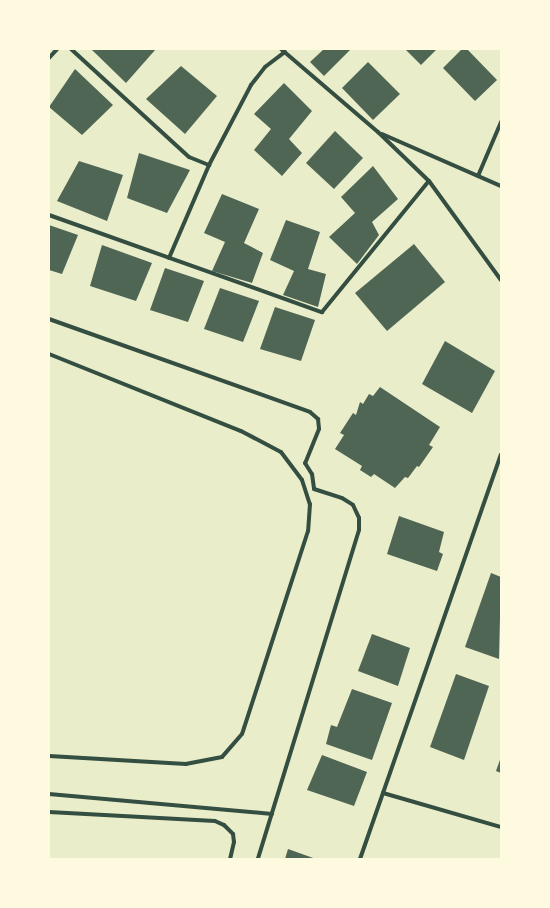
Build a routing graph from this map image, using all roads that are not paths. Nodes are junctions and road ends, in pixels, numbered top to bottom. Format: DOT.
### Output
graph roads {
  1 [pos="57,49"];
  2 [pos="71,49"];
  3 [pos="283,50"];
  4 [pos="49,58"];
  5 [pos="501,122"];
  6 [pos="378,132"];
  7 [pos="209,165"];
  8 [pos="478,176"];
  9 [pos="429,181"];
  10 [pos="501,186"];
  11 [pos="49,215"];
  12 [pos="169,258"];
  13 [pos="501,280"];
  14 [pos="49,319"];
  15 [pos="49,354"];
  16 [pos="501,455"];
  17 [pos="49,756"];
  18 [pos="49,794"];
  19 [pos="382,794"];
  20 [pos="49,812"];
  21 [pos="272,814"];
  22 [pos="501,827"];
  23 [pos="230,859"];
  24 [pos="258,859"];
  25 [pos="360,859"];
  1 -- 4 [label="street"];
  2 -- 7 [label="street"];
  3 -- 6 [label="street"];
  3 -- 7 [label="street"];
  5 -- 8 [label="street"];
  6 -- 8 [label="street"];
  6 -- 9 [label="street"];
  7 -- 12 [label="street"];
  8 -- 10 [label="street"];
  9 -- 12 [label="street"];
  9 -- 13 [label="street"];
  11 -- 12 [label="street"];
  14 -- 21 [label="street"];
  15 -- 17 [label="street"];
  16 -- 19 [label="street"];
  18 -- 21 [label="street"];
  19 -- 22 [label="street"];
  19 -- 25 [label="street"];
  20 -- 23 [label="street"];
  21 -- 24 [label="street"];
}
